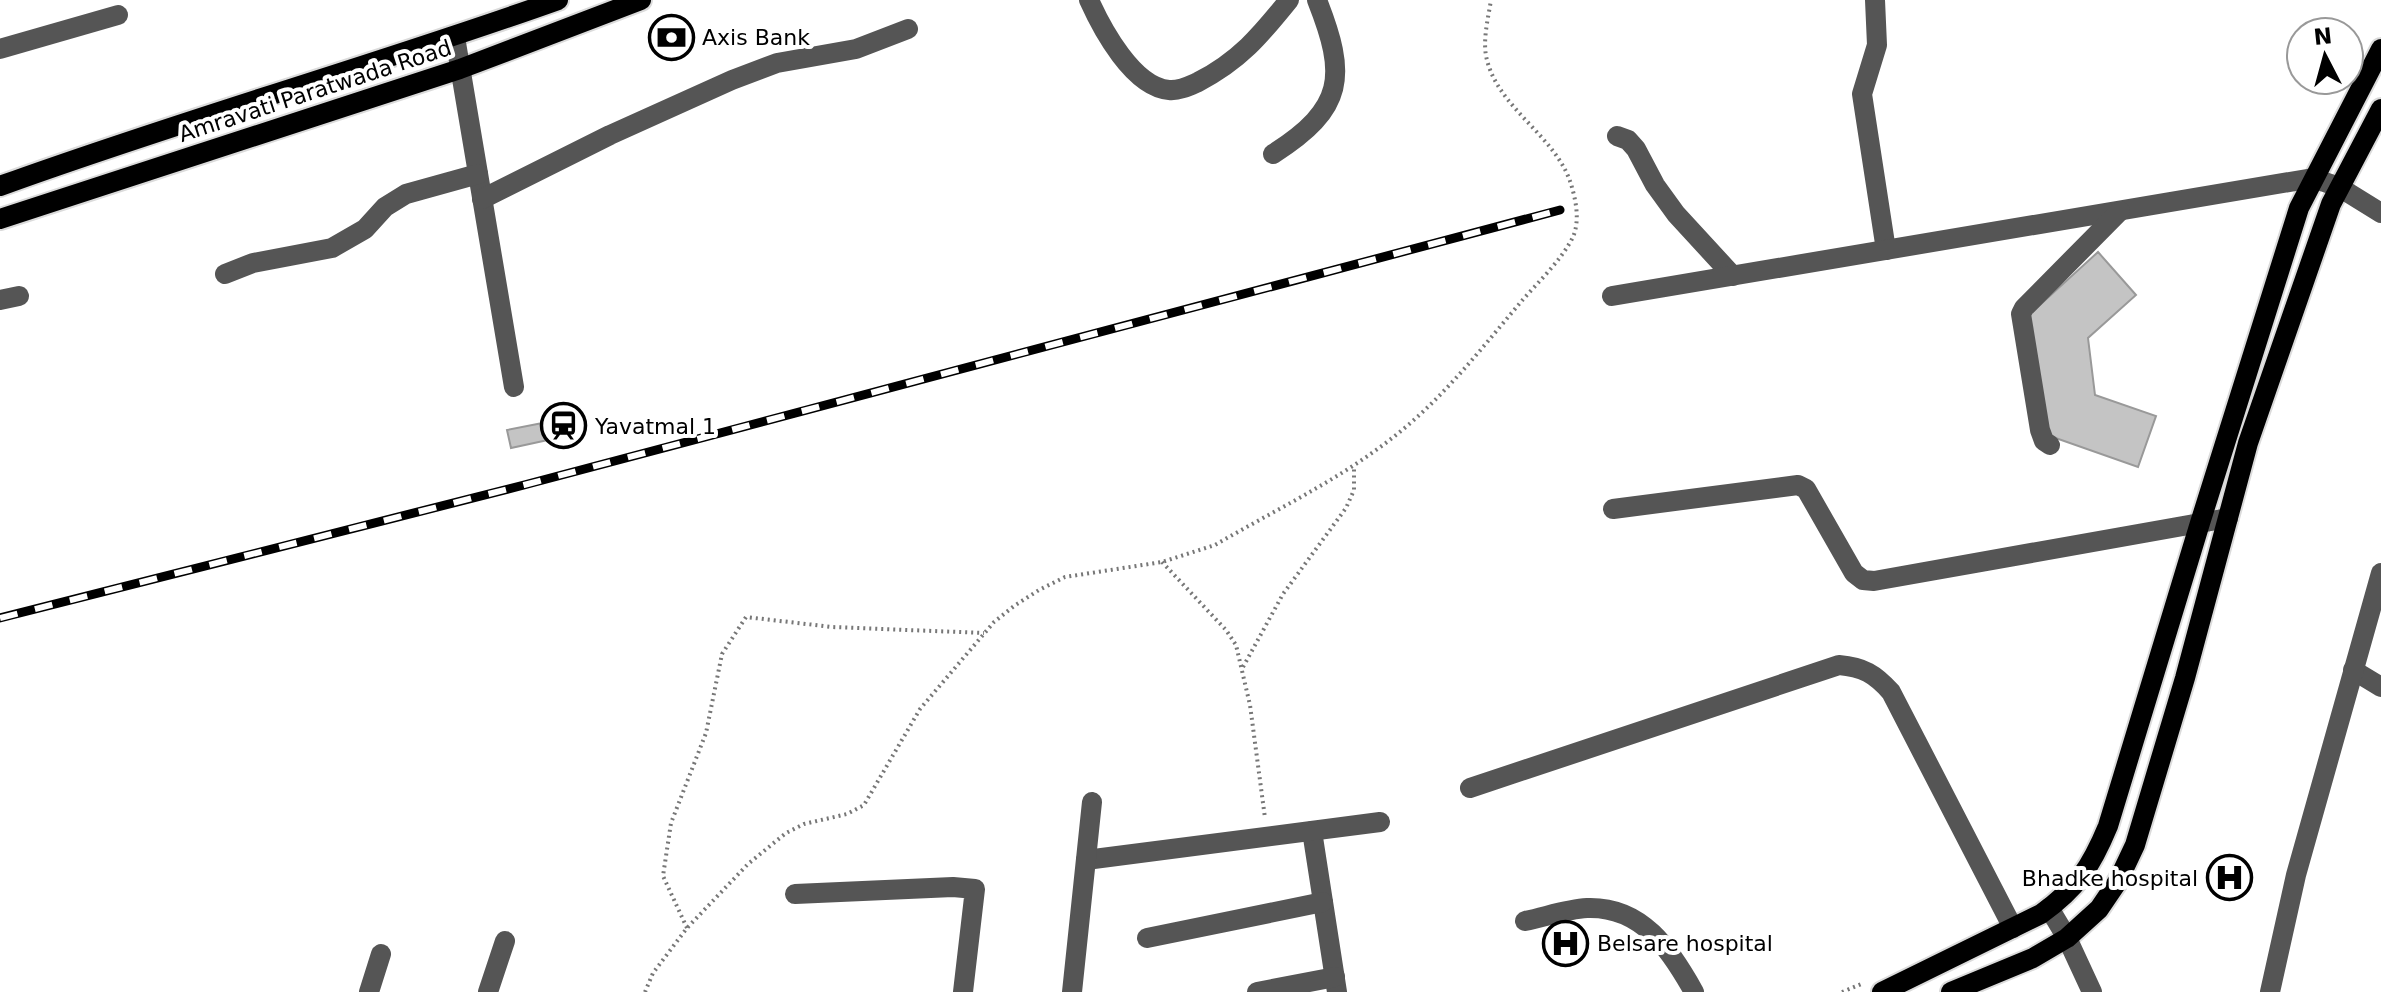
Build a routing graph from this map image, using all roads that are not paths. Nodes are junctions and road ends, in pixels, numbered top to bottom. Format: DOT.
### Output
graph roads {
  1 [pos="558,0"];
  2 [pos="641,0"];
  3 [pos="1089,0"];
  4 [pos="1288,0"];
  5 [pos="1317,0"];
  6 [pos="1875,0"];
  7 [pos="118,15"];
  8 [pos="908,29"];
  9 [pos="455,37"];
  10 [pos="0,49"];
  11 [pos="2381,49"];
  12 [pos="460,69"];
  13 [pos="2381,109"];
  14 [pos="1617,136"];
  15 [pos="1273,154"];
  16 [pos="478,174"];
  17 [pos="2313,178"];
  18 [pos="0,186"];
  19 [pos="2339,187"];
  20 [pos="482,199"];
  21 [pos="2120,211"];
  22 [pos="2381,213"];
  23 [pos="0,219"];
  24 [pos="1886,250"];
  25 [pos="225,274"];
  26 [pos="1733,276"];
  27 [pos="1612,296"];
  28 [pos="514,387"];
  29 [pos="2050,445"];
  30 [pos="1613,509"];
  31 [pos="2228,518"];
  32 [pos="2200,523"];
  33 [pos="2381,573"];
  34 [pos="2353,670"];
  35 [pos="2381,687"];
  36 [pos="1470,788"];
  37 [pos="1092,802"];
  38 [pos="1380,822"];
  39 [pos="1312,831"];
  40 [pos="1086,860"];
  41 [pos="795,894"];
  42 [pos="1323,902"];
  43 [pos="2049,908"];
  44 [pos="1525,921"];
  45 [pos="2013,928"];
  46 [pos="1147,938"];
  47 [pos="2067,938"];
  48 [pos="505,941"];
  49 [pos="381,954"];
  50 [pos="1336,984"];
  51 [pos="1876,986"];
  52 [pos="369,992"];
  53 [pos="488,992"];
  54 [pos="963,992"];
  55 [pos="1072,992"];
  56 [pos="1257,992"];
  57 [pos="1694,992"];
  58 [pos="1951,992"];
  59 [pos="2092,992"];
  60 [pos="2270,992"];
  1 -- 9 [label="main road, Amravati Paratwada Road"];
  2 -- 12 [label="main road, Amravati Paratwada Road"];
  3 -- 4 [label="street"];
  5 -- 15 [label="street"];
  6 -- 24 [label="street"];
  7 -- 10 [label="street"];
  8 -- 20 [label="street"];
  9 -- 12 [label="street"];
  9 -- 18 [label="main road, Amravati Paratwada Road"];
  11 -- 17 [label="main road"];
  12 -- 16 [label="street"];
  12 -- 23 [label="main road, Amravati Paratwada Road"];
  13 -- 19 [label="main road"];
  14 -- 26 [label="street"];
  16 -- 20 [label="street"];
  16 -- 25 [label="street"];
  17 -- 19 [label="street"];
  17 -- 21 [label="street"];
  17 -- 32 [label="main road"];
  19 -- 22 [label="street"];
  19 -- 31 [label="main road"];
  20 -- 28 [label="street"];
  21 -- 24 [label="street"];
  21 -- 29 [label="street"];
  24 -- 26 [label="street"];
  26 -- 27 [label="street"];
  30 -- 32 [label="street"];
  31 -- 32 [label="street"];
  31 -- 47 [label="main road"];
  32 -- 43 [label="main road"];
  33 -- 34 [label="street"];
  34 -- 35 [label="street"];
  34 -- 60 [label="street"];
  36 -- 45 [label="street"];
  37 -- 40 [label="street"];
  38 -- 39 [label="street"];
  39 -- 40 [label="street"];
  39 -- 42 [label="street"];
  40 -- 55 [label="street"];
  41 -- 54 [label="street"];
  42 -- 46 [label="street"];
  42 -- 50 [label="street"];
  43 -- 45 [label="main road"];
  43 -- 47 [label="street"];
  44 -- 57 [label="street"];
  45 -- 51 [label="main road"];
  47 -- 58 [label="main road"];
  47 -- 59 [label="street"];
  48 -- 53 [label="street"];
  49 -- 52 [label="street"];
  50 -- 56 [label="street"];
}
